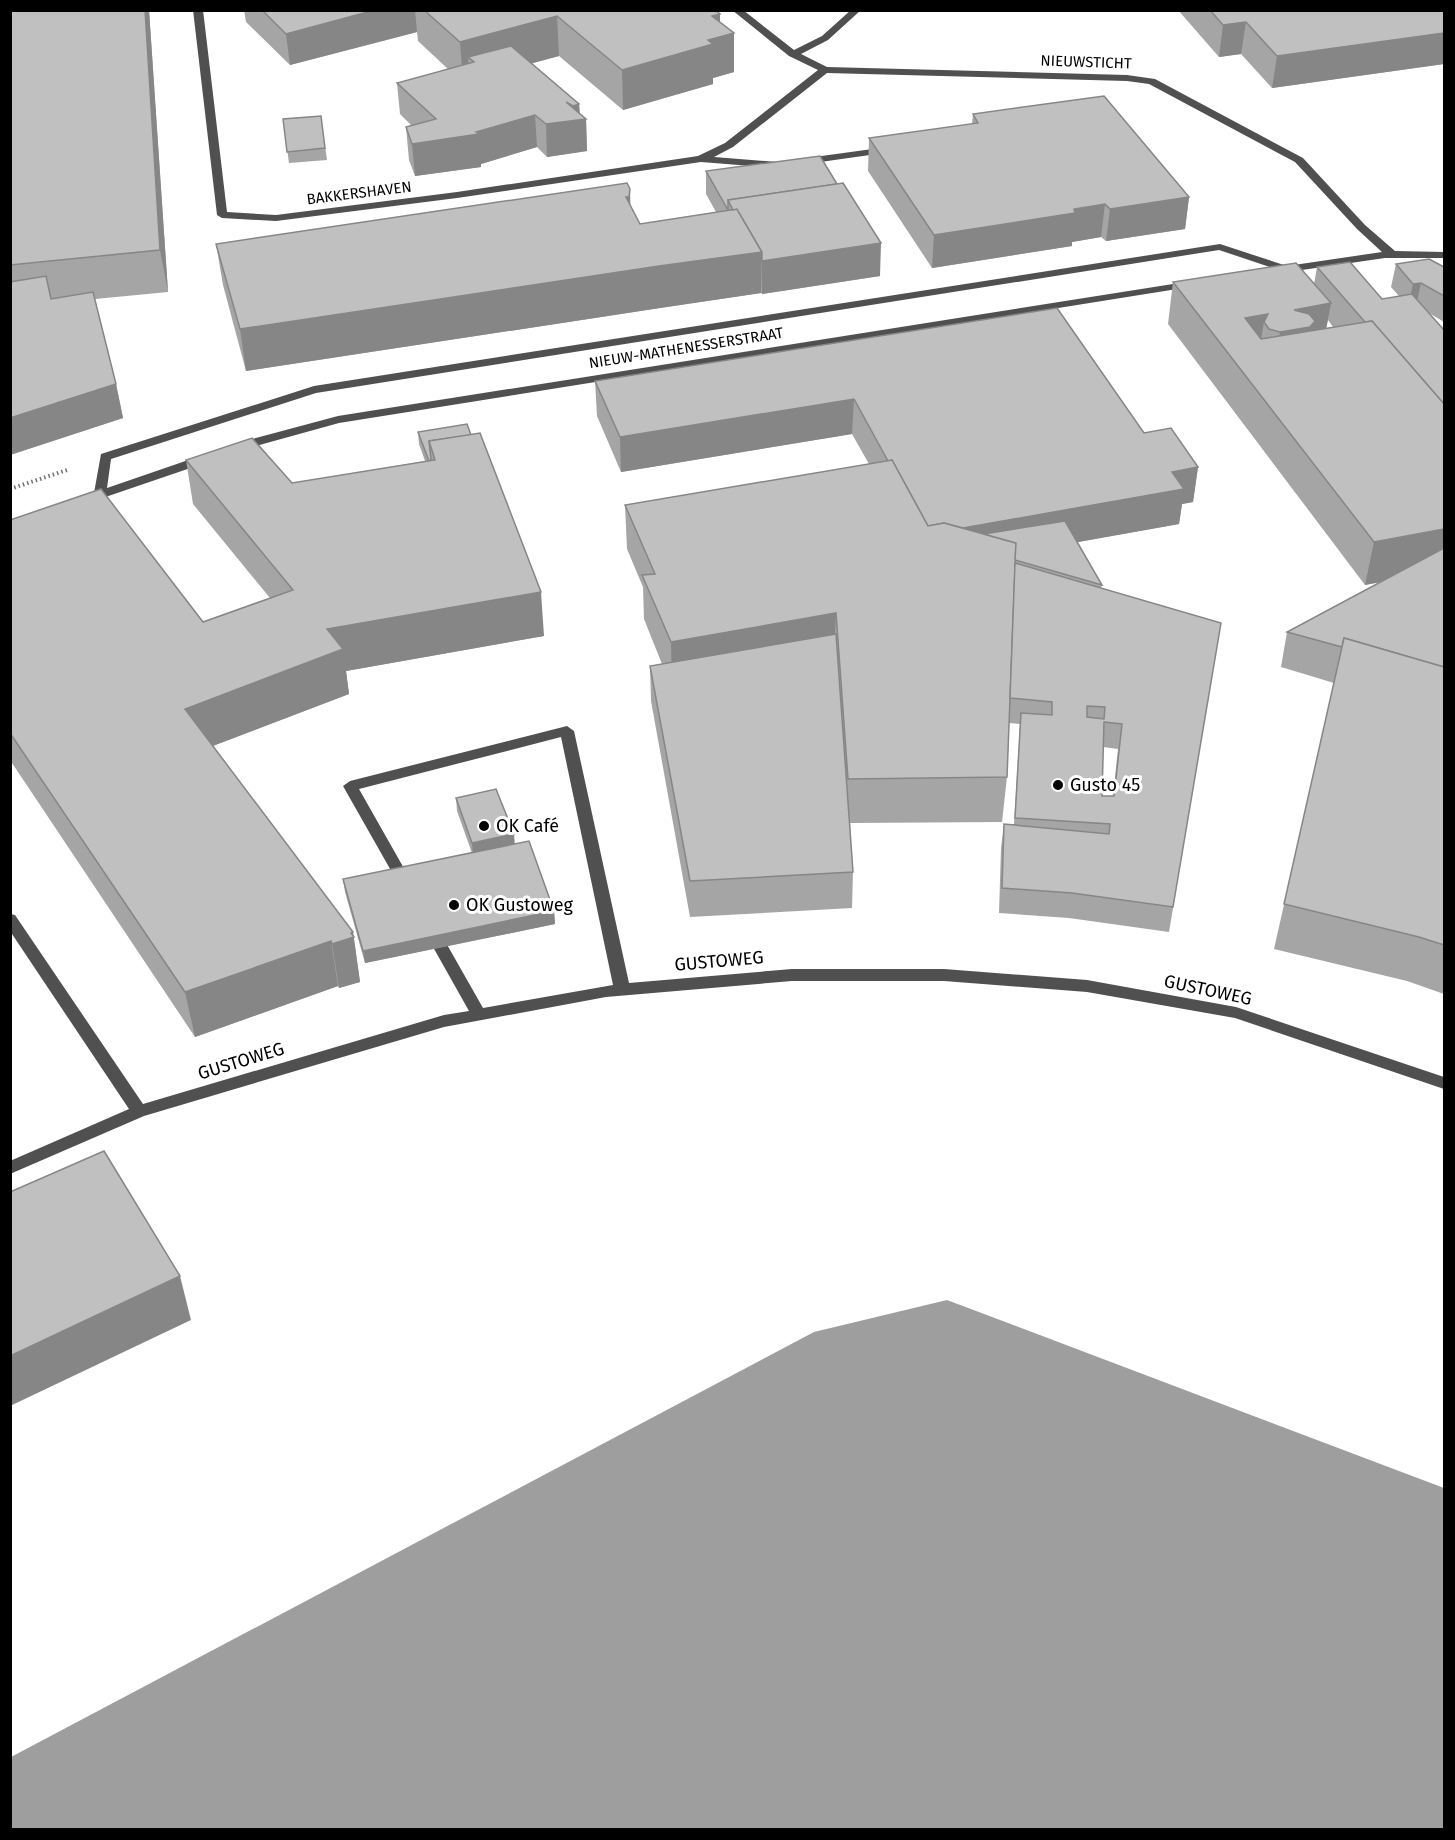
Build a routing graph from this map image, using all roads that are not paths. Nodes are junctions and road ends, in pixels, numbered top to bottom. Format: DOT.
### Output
graph roads {
  1 [pos="198,10"];
  2 [pos="736,10"];
  3 [pos="857,10"];
  4 [pos="793,54"];
  5 [pos="825,70"];
  6 [pos="903,148"];
  7 [pos="701,159"];
  8 [pos="1393,255"];
  9 [pos="1444,255"];
  10 [pos="1286,269"];
  11 [pos="1263,273"];
  12 [pos="1203,282"];
  13 [pos="100,495"];
  14 [pos="78,503"];
  15 [pos="414,900"];
  16 [pos="10,919"];
  17 [pos="426,921"];
  18 [pos="622,989"];
  19 [pos="479,1014"];
  20 [pos="1444,1083"];
  21 [pos="139,1112"];
  22 [pos="10,1168"];
  1 -- 7 [label="street, BAKKERSHAVEN"];
  2 -- 4 [label="street, NIEUWSTICHT"];
  3 -- 4 [label="street"];
  4 -- 5 [label="street, NIEUWSTICHT"];
  5 -- 7 [label="street, BAKKERSHAVEN"];
  5 -- 8 [label="street, NIEUWSTICHT"];
  6 -- 7 [label="street, BAKKERSHAVEN"];
  8 -- 9 [label="street, NIEUW-MATHENESSERSTRAAT"];
  8 -- 10 [label="street, NIEUW-MATHENESSERSTRAAT"];
  10 -- 11 [label="street, NIEUW-MATHENESSERSTRAAT"];
  10 -- 13 [label="street, NIEUW-MATHENESSERSTRAAT"];
  12 -- 13 [label="street, NIEUW-MATHENESSERSTRAAT"];
  13 -- 14 [label="street, NIEUW-MATHENESSERSTRAAT"];
  15 -- 18 [label="street"];
  16 -- 21 [label="street"];
  17 -- 19 [label="street"];
  18 -- 19 [label="street, GUSTOWEG"];
  18 -- 20 [label="street, GUSTOWEG"];
  19 -- 21 [label="street, GUSTOWEG"];
  21 -- 22 [label="street, GUSTOWEG"];
}
